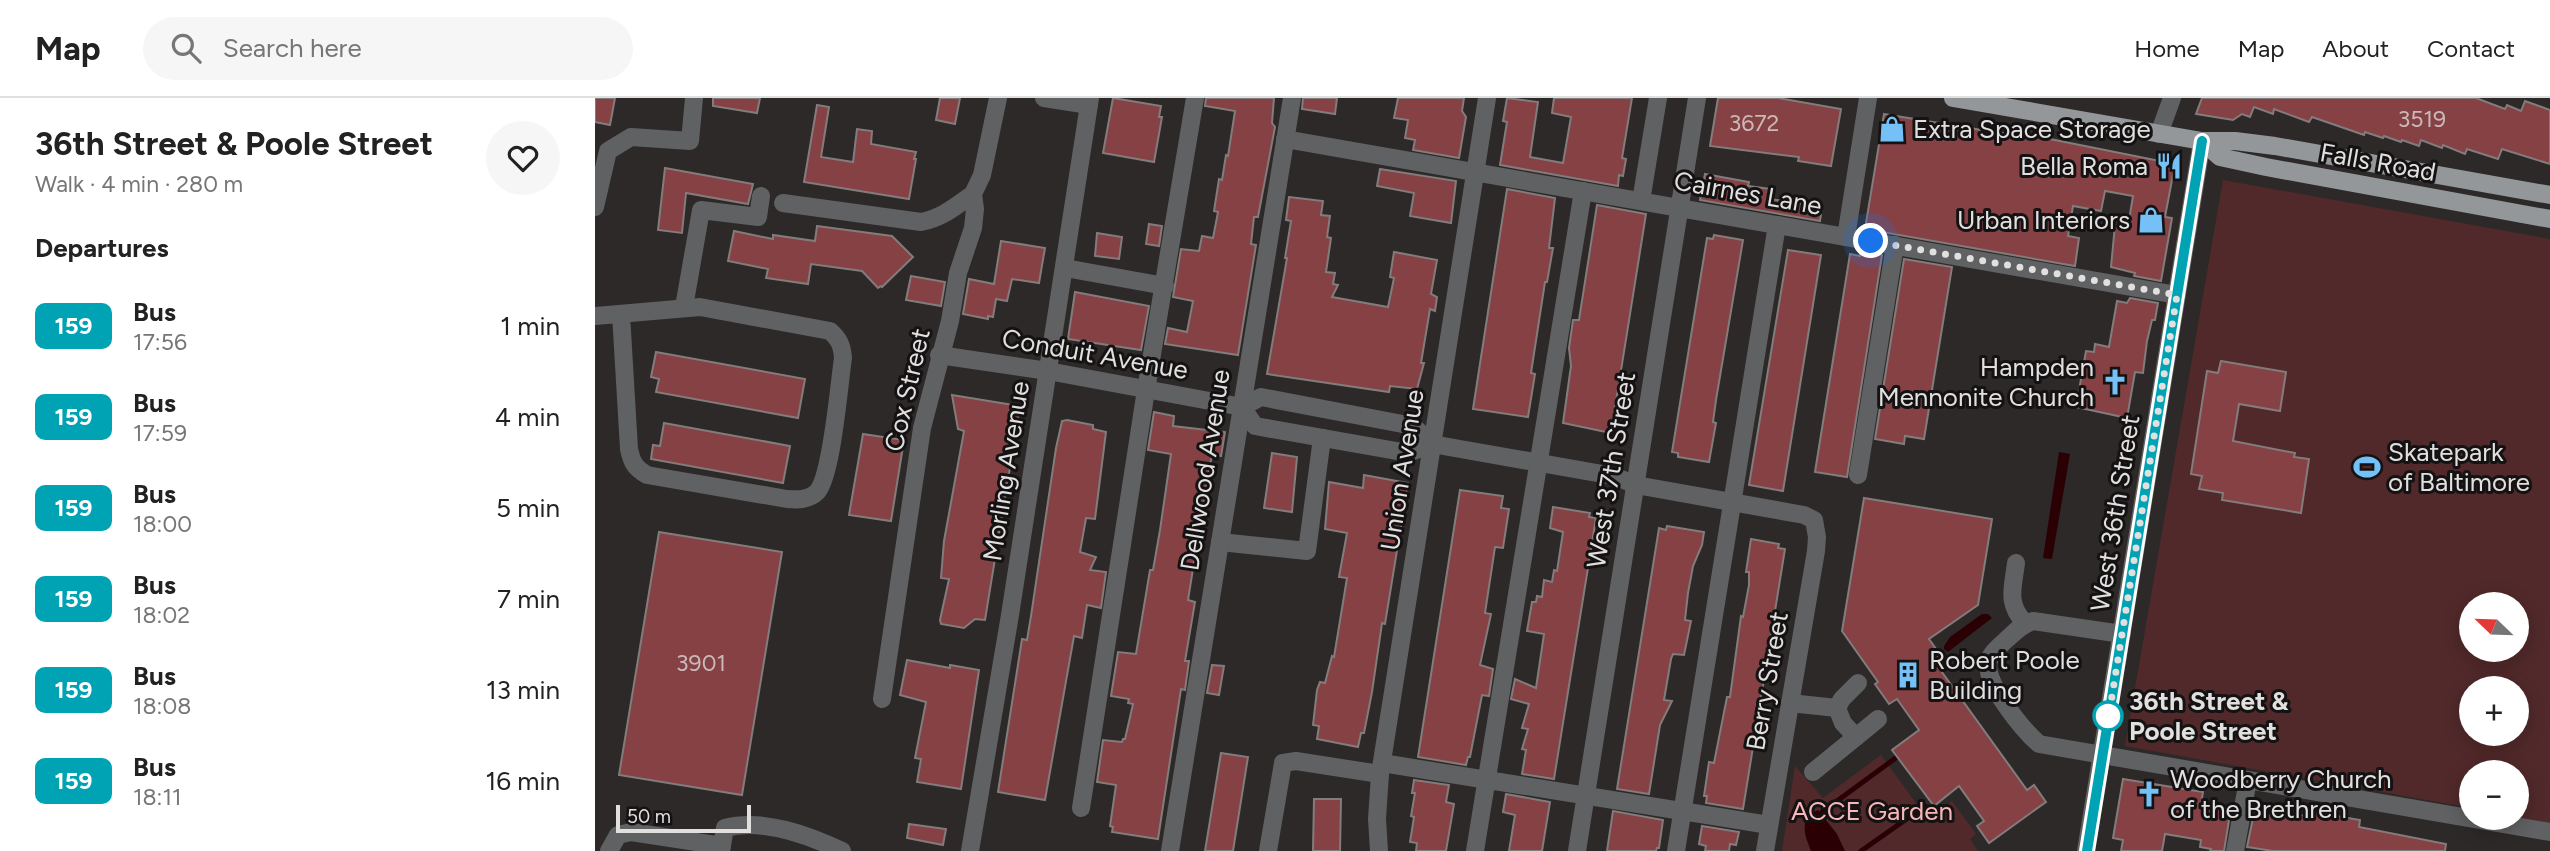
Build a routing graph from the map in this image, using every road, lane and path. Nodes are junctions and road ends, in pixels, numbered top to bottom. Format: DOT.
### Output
graph roads {
  1 [pos="694,98"];
  2 [pos="998,98"];
  3 [pos="1044,98"];
  4 [pos="1195,98"];
  5 [pos="1292,98"];
  6 [pos="1487,98"];
  7 [pos="1658,98"];
  8 [pos="1697,98"];
  9 [pos="1868,98"];
  10 [pos="1953,98"];
  11 [pos="2172,98"];
  12 [pos="1089,101"];
  13 [pos="2159,134"];
  14 [pos="1285,139"];
  15 [pos="2202,141"];
  16 [pos="1475,172"];
  17 [pos="1583,191"];
  18 [pos="973,194"];
  19 [pos="2550,195"];
  20 [pos="761,196"];
  21 [pos="1641,201"];
  22 [pos="783,203"];
  23 [pos="595,207"];
  24 [pos="1679,208"];
  25 [pos="2550,219"];
  26 [pos="1777,225"];
  27 [pos="1846,237"];
  28 [pos="1895,245"];
  29 [pos="1065,268"];
  30 [pos="1165,286"];
  31 [pos="2177,295"];
  32 [pos="684,307"];
  33 [pos="621,314"];
  34 [pos="595,316"];
  35 [pos="939,355"];
  36 [pos="1048,371"];
  37 [pos="1146,390"];
  38 [pos="1242,407"];
  39 [pos="1322,438"];
  40 [pos="1432,444"];
  41 [pos="1537,461"];
  42 [pos="1858,475"];
  43 [pos="1636,485"];
  44 [pos="1732,502"];
  45 [pos="1814,520"];
  46 [pos="1220,542"];
  47 [pos="2016,563"];
  48 [pos="2025,623"];
  49 [pos="2122,635"];
  50 [pos="1858,682"];
  51 [pos="883,699"];
  52 [pos="1790,703"];
  53 [pos="1837,708"];
  54 [pos="1878,719"];
  55 [pos="1856,737"];
  56 [pos="2102,754"];
  57 [pos="1381,768"];
  58 [pos="1813,772"];
  59 [pos="1487,778"];
  60 [pos="2248,780"];
  61 [pos="1586,795"];
  62 [pos="1081,808"];
  63 [pos="1682,811"];
  64 [pos="1769,825"];
  65 [pos="2550,832"];
  66 [pos="722,848"];
  67 [pos="609,851"];
  68 [pos="842,851"];
  69 [pos="970,851"];
  70 [pos="1170,851"];
  71 [pos="1268,851"];
  72 [pos="1379,851"];
  73 [pos="1475,851"];
  74 [pos="1577,851"];
  75 [pos="1676,851"];
  76 [pos="1765,851"];
  77 [pos="2087,851"];
  78 [pos="2235,851"];
  1 -- 23 [label="street"];
  2 -- 18 [label="street, Cox Street"];
  3 -- 12 [label="street"];
  4 -- 30 [label="street"];
  5 -- 14 [label="street, Dellwood Avenue"];
  6 -- 16 [label="street, Union Avenue"];
  7 -- 21 [label="street"];
  8 -- 24 [label="street, West 37th Street"];
  9 -- 27 [label="street"];
  10 -- 13 [label="main road, Falls Road"];
  11 -- 13 [label="street"];
  12 -- 29 [label="street, Morling Avenue"];
  13 -- 15 [label="main road, Falls Road"];
  14 -- 16 [label="street, Cairnes Lane"];
  14 -- 38 [label="street, Dellwood Avenue"];
  15 -- 19 [label="main road, Falls Road"];
  15 -- 25 [label="main road, Falls Road"];
  15 -- 31 [label="street, West 36th Street"];
  16 -- 17 [label="street, Cairnes Lane"];
  16 -- 40 [label="street, Union Avenue"];
  17 -- 21 [label="street, Cairnes Lane"];
  17 -- 41 [label="street"];
  18 -- 22 [label="street"];
  18 -- 35 [label="street, Cox Street"];
  20 -- 32 [label="street"];
  21 -- 24 [label="street, Cairnes Lane"];
  24 -- 26 [label="street, Cairnes Lane"];
  24 -- 43 [label="street, West 37th Street"];
  26 -- 27 [label="street, Cairnes Lane"];
  26 -- 44 [label="street"];
  27 -- 28 [label="street, Cairnes Lane"];
  28 -- 31 [label="street, Cairnes Lane"];
  28 -- 42 [label="street"];
  29 -- 30 [label="street"];
  29 -- 36 [label="street, Morling Avenue"];
  30 -- 37 [label="street"];
  31 -- 49 [label="street, West 36th Street"];
  32 -- 33 [label="street"];
  32 -- 33 [label="street"];
  33 -- 34 [label="street"];
  35 -- 36 [label="street, Conduit Avenue"];
  35 -- 51 [label="street, Cox Street"];
  36 -- 37 [label="street, Conduit Avenue"];
  36 -- 69 [label="street, Morling Avenue"];
  37 -- 38 [label="street, Conduit Avenue"];
  37 -- 62 [label="street"];
  38 -- 39 [label="street, Conduit Avenue"];
  38 -- 40 [label="street, Conduit Avenue"];
  38 -- 46 [label="street, Dellwood Avenue"];
  39 -- 40 [label="street, Conduit Avenue"];
  39 -- 46 [label="street"];
  40 -- 41 [label="street, Conduit Avenue"];
  40 -- 57 [label="street, Union Avenue"];
  41 -- 43 [label="street, Conduit Avenue"];
  41 -- 59 [label="street"];
  43 -- 44 [label="street, Conduit Avenue"];
  43 -- 61 [label="street, West 37th Street"];
  44 -- 45 [label="street, Conduit Avenue"];
  44 -- 63 [label="street"];
  45 -- 52 [label="street, Berry Street"];
  46 -- 70 [label="street, Dellwood Avenue"];
  47 -- 48 [label="street"];
  48 -- 49 [label="street"];
  48 -- 56 [label="street"];
  49 -- 56 [label="street, West 36th Street"];
  50 -- 53 [label="street"];
  52 -- 53 [label="street"];
  52 -- 64 [label="street, Berry Street"];
  53 -- 55 [label="street"];
  54 -- 55 [label="street"];
  55 -- 58 [label="street"];
  56 -- 60 [label="street"];
  56 -- 77 [label="street, West 36th Street"];
  57 -- 59 [label="street"];
  57 -- 71 [label="street"];
  57 -- 72 [label="street, Union Avenue"];
  59 -- 61 [label="street"];
  59 -- 73 [label="street"];
  60 -- 65 [label="street"];
  60 -- 78 [label="street"];
  61 -- 63 [label="street"];
  61 -- 74 [label="street, West 37th Street"];
  63 -- 64 [label="street"];
  63 -- 75 [label="street"];
  64 -- 76 [label="street, Berry Street"];
  66 -- 67 [label="street"];
  66 -- 68 [label="street"];
}
